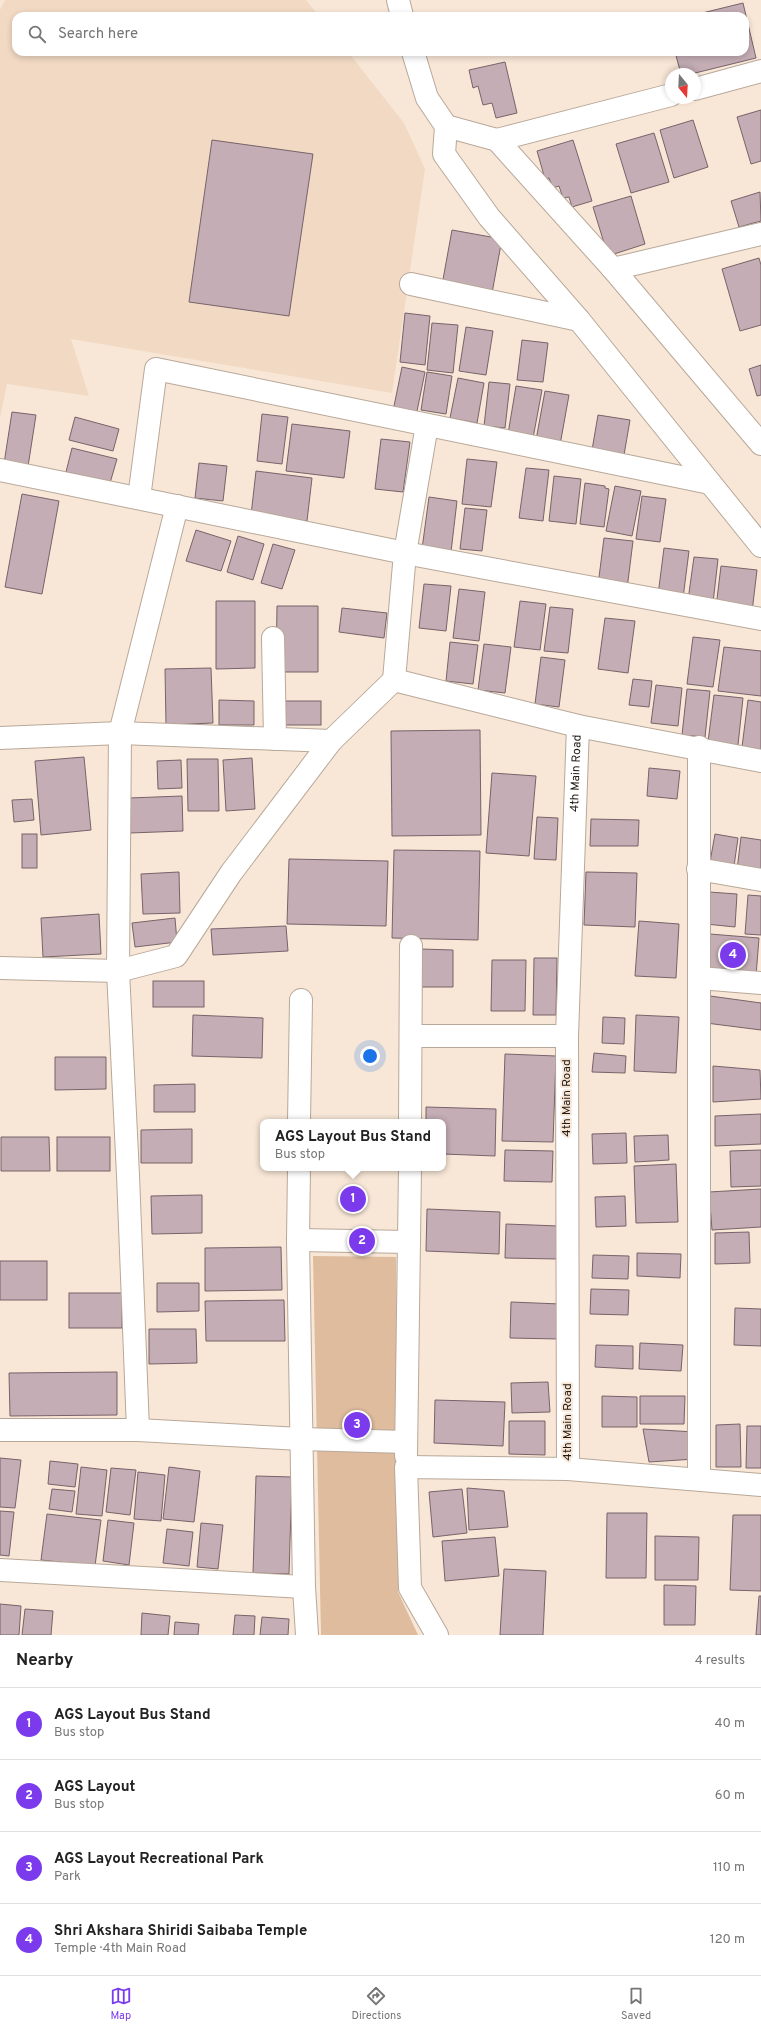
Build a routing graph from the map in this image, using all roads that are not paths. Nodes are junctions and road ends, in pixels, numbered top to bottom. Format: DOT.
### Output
graph roads {
  1 [pos="398,0"];
  2 [pos="401,12"];
  3 [pos="414,56"];
  4 [pos="761,72"];
  5 [pos="701,87"];
  6 [pos="665,97"];
  7 [pos="446,126"];
  8 [pos="497,140"];
  9 [pos="761,234"];
  10 [pos="612,269"];
  11 [pos="411,284"];
  12 [pos="579,320"];
  13 [pos="427,425"];
  14 [pos="761,444"];
  15 [pos="0,470"];
  16 [pos="710,483"];
  17 [pos="139,498"];
  18 [pos="177,506"];
  19 [pos="761,546"];
  20 [pos="405,554"];
  21 [pos="761,620"];
  22 [pos="273,638"];
  23 [pos="394,680"];
  24 [pos="578,726"];
  25 [pos="120,733"];
  26 [pos="0,738"];
  27 [pos="275,739"];
  28 [pos="331,741"];
  29 [pos="699,747"];
  30 [pos="761,760"];
  31 [pos="698,869"];
  32 [pos="761,880"];
  33 [pos="411,946"];
  34 [pos="0,968"];
  35 [pos="118,971"];
  36 [pos="699,978"];
  37 [pos="761,983"];
  38 [pos="301,1000"];
  39 [pos="411,1036"];
  40 [pos="567,1036"];
  41 [pos="299,1119"];
  42 [pos="410,1119"];
  43 [pos="299,1171"];
  44 [pos="410,1171"];
  45 [pos="298,1240"];
  46 [pos="409,1242"];
  47 [pos="0,1430"];
  48 [pos="138,1430"];
  49 [pos="301,1439"];
  50 [pos="406,1442"];
  51 [pos="406,1467"];
  52 [pos="568,1469"];
  53 [pos="699,1479"];
  54 [pos="761,1485"];
  55 [pos="0,1570"];
  56 [pos="304,1587"];
  57 [pos="307,1635"];
  58 [pos="437,1635"];
  1 -- 2 [label="street"];
  3 -- 7 [label="street"];
  4 -- 5 [label="street"];
  6 -- 8 [label="street"];
  7 -- 8 [label="street"];
  7 -- 12 [label="street"];
  8 -- 10 [label="street"];
  9 -- 10 [label="street"];
  10 -- 14 [label="street"];
  11 -- 12 [label="street"];
  12 -- 16 [label="street"];
  13 -- 16 [label="street"];
  13 -- 17 [label="street"];
  13 -- 20 [label="street"];
  15 -- 17 [label="street"];
  16 -- 19 [label="street"];
  17 -- 18 [label="street"];
  18 -- 20 [label="street"];
  18 -- 25 [label="street"];
  20 -- 21 [label="street"];
  20 -- 23 [label="street"];
  22 -- 27 [label="street"];
  23 -- 24 [label="street"];
  23 -- 28 [label="street"];
  24 -- 29 [label="street"];
  24 -- 40 [label="street, 4th Main Road"];
  25 -- 26 [label="street"];
  25 -- 27 [label="street"];
  25 -- 35 [label="street"];
  27 -- 28 [label="street"];
  28 -- 35 [label="street"];
  29 -- 30 [label="street"];
  29 -- 31 [label="street"];
  31 -- 32 [label="street"];
  31 -- 36 [label="street"];
  33 -- 39 [label="street"];
  34 -- 35 [label="street"];
  35 -- 48 [label="street"];
  36 -- 37 [label="street"];
  36 -- 53 [label="street"];
  38 -- 41 [label="street"];
  39 -- 40 [label="street"];
  39 -- 42 [label="street"];
  40 -- 52 [label="street, 4th Main Road"];
  43 -- 45 [label="street"];
  44 -- 46 [label="street"];
  45 -- 46 [label="street"];
  45 -- 49 [label="street"];
  46 -- 50 [label="street"];
  47 -- 48 [label="street"];
  48 -- 49 [label="street"];
  49 -- 50 [label="street"];
  49 -- 56 [label="street"];
  50 -- 51 [label="street"];
  51 -- 52 [label="street"];
  51 -- 58 [label="street"];
  52 -- 53 [label="street"];
  53 -- 54 [label="street"];
  55 -- 56 [label="street"];
  56 -- 57 [label="street"];
}
